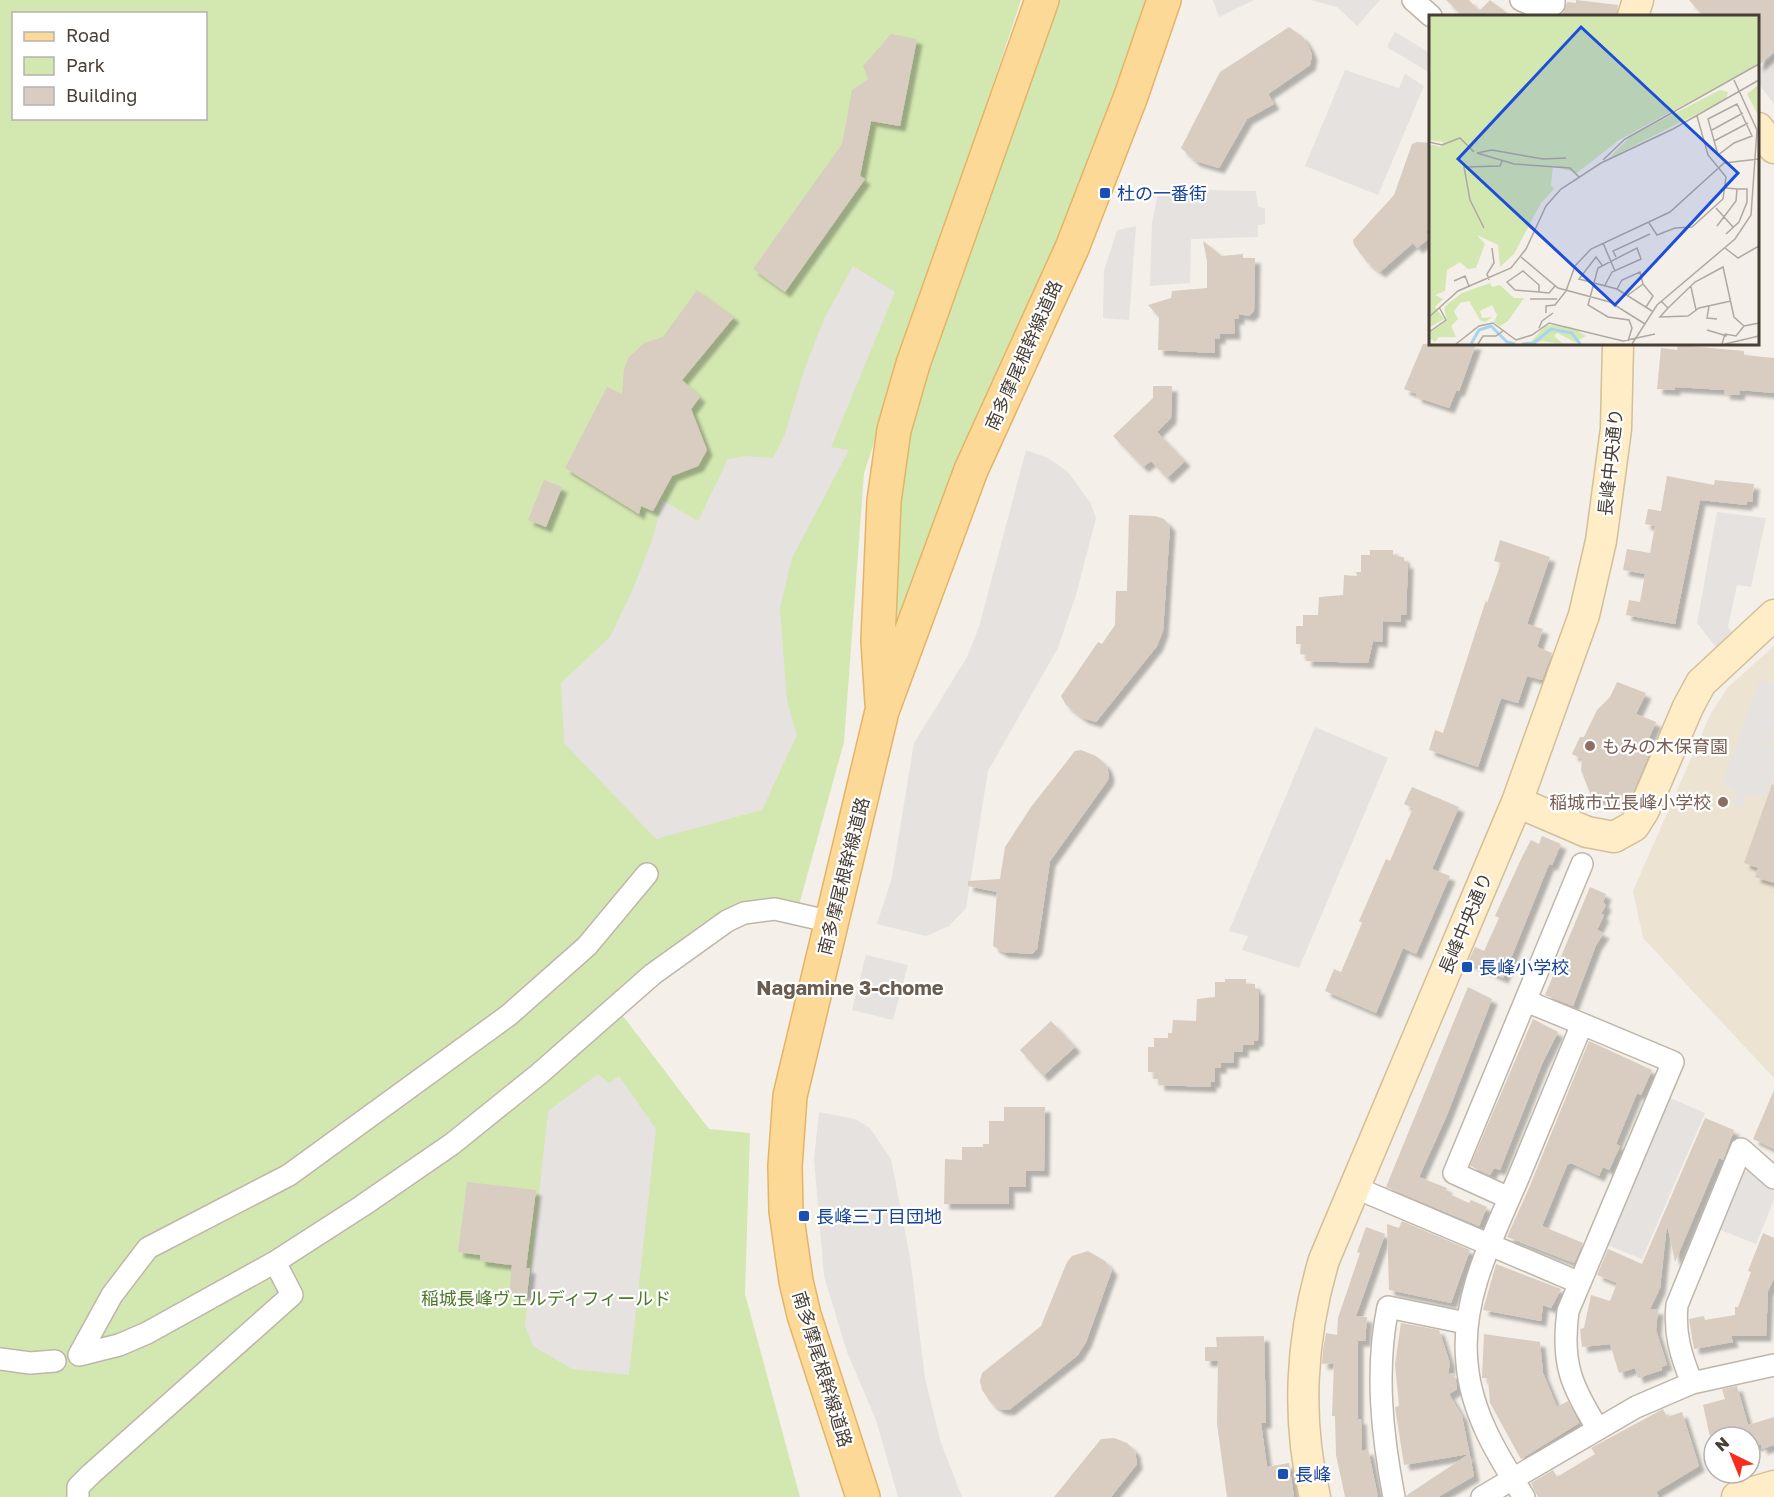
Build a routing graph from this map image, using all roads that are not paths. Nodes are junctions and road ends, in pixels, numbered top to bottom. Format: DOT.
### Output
graph roads {
  1 [pos="1042,0"];
  2 [pos="1164,0"];
  3 [pos="1413,0"];
  4 [pos="1521,0"];
  5 [pos="1638,0"];
  6 [pos="1553,7"];
  7 [pos="1430,15"];
  8 [pos="1633,15"];
  9 [pos="1759,129"];
  10 [pos="1774,148"];
  11 [pos="1618,345"];
  12 [pos="1774,615"];
  13 [pos="882,711"];
  14 [pos="1516,802"];
  15 [pos="1582,864"];
  16 [pos="647,874"];
  17 [pos="832,922"];
  18 [pos="1526,1000"];
  19 [pos="1582,1024"];
  20 [pos="1774,1178"];
  21 [pos="1354,1187"];
  22 [pos="1509,1198"];
  23 [pos="1491,1244"];
  24 [pos="275,1262"];
  25 [pos="1580,1283"];
  26 [pos="1466,1323"];
  27 [pos="0,1359"];
  28 [pos="55,1361"];
  29 [pos="1774,1365"];
  30 [pos="1692,1383"];
  31 [pos="1598,1429"];
  32 [pos="1512,1478"];
  33 [pos="1774,1486"];
  34 [pos="78,1497"];
  35 [pos="863,1497"];
  36 [pos="1315,1497"];
  37 [pos="1394,1497"];
  38 [pos="1482,1497"];
  39 [pos="1524,1497"];
  40 [pos="1737,1497"];
  1 -- 13 [label="main road, 南多摩尾根幹線道路"];
  2 -- 13 [label="main road, 南多摩尾根幹線道路"];
  3 -- 7 [label="street"];
  4 -- 6 [label="street"];
  5 -- 8 [label="street"];
  9 -- 10 [label="street"];
  11 -- 14 [label="street, 長峰中央通り"];
  12 -- 14 [label="street"];
  13 -- 17 [label="main road, 南多摩尾根幹線道路"];
  14 -- 21 [label="street, 長峰中央通り"];
  15 -- 18 [label="street"];
  16 -- 24 [label="street"];
  17 -- 24 [label="street"];
  17 -- 35 [label="main road, 南多摩尾根幹線道路"];
  18 -- 19 [label="street"];
  18 -- 22 [label="street"];
  19 -- 22 [label="street"];
  19 -- 25 [label="street"];
  20 -- 30 [label="street"];
  21 -- 23 [label="street"];
  21 -- 36 [label="street, 長峰中央通り"];
  22 -- 23 [label="street"];
  23 -- 25 [label="street"];
  23 -- 26 [label="street"];
  24 -- 34 [label="street"];
  25 -- 31 [label="street"];
  26 -- 32 [label="street"];
  26 -- 37 [label="street"];
  27 -- 28 [label="street"];
  29 -- 30 [label="street"];
  30 -- 31 [label="street"];
  31 -- 32 [label="street"];
  32 -- 38 [label="street"];
  32 -- 39 [label="street"];
  33 -- 40 [label="street"];
}
